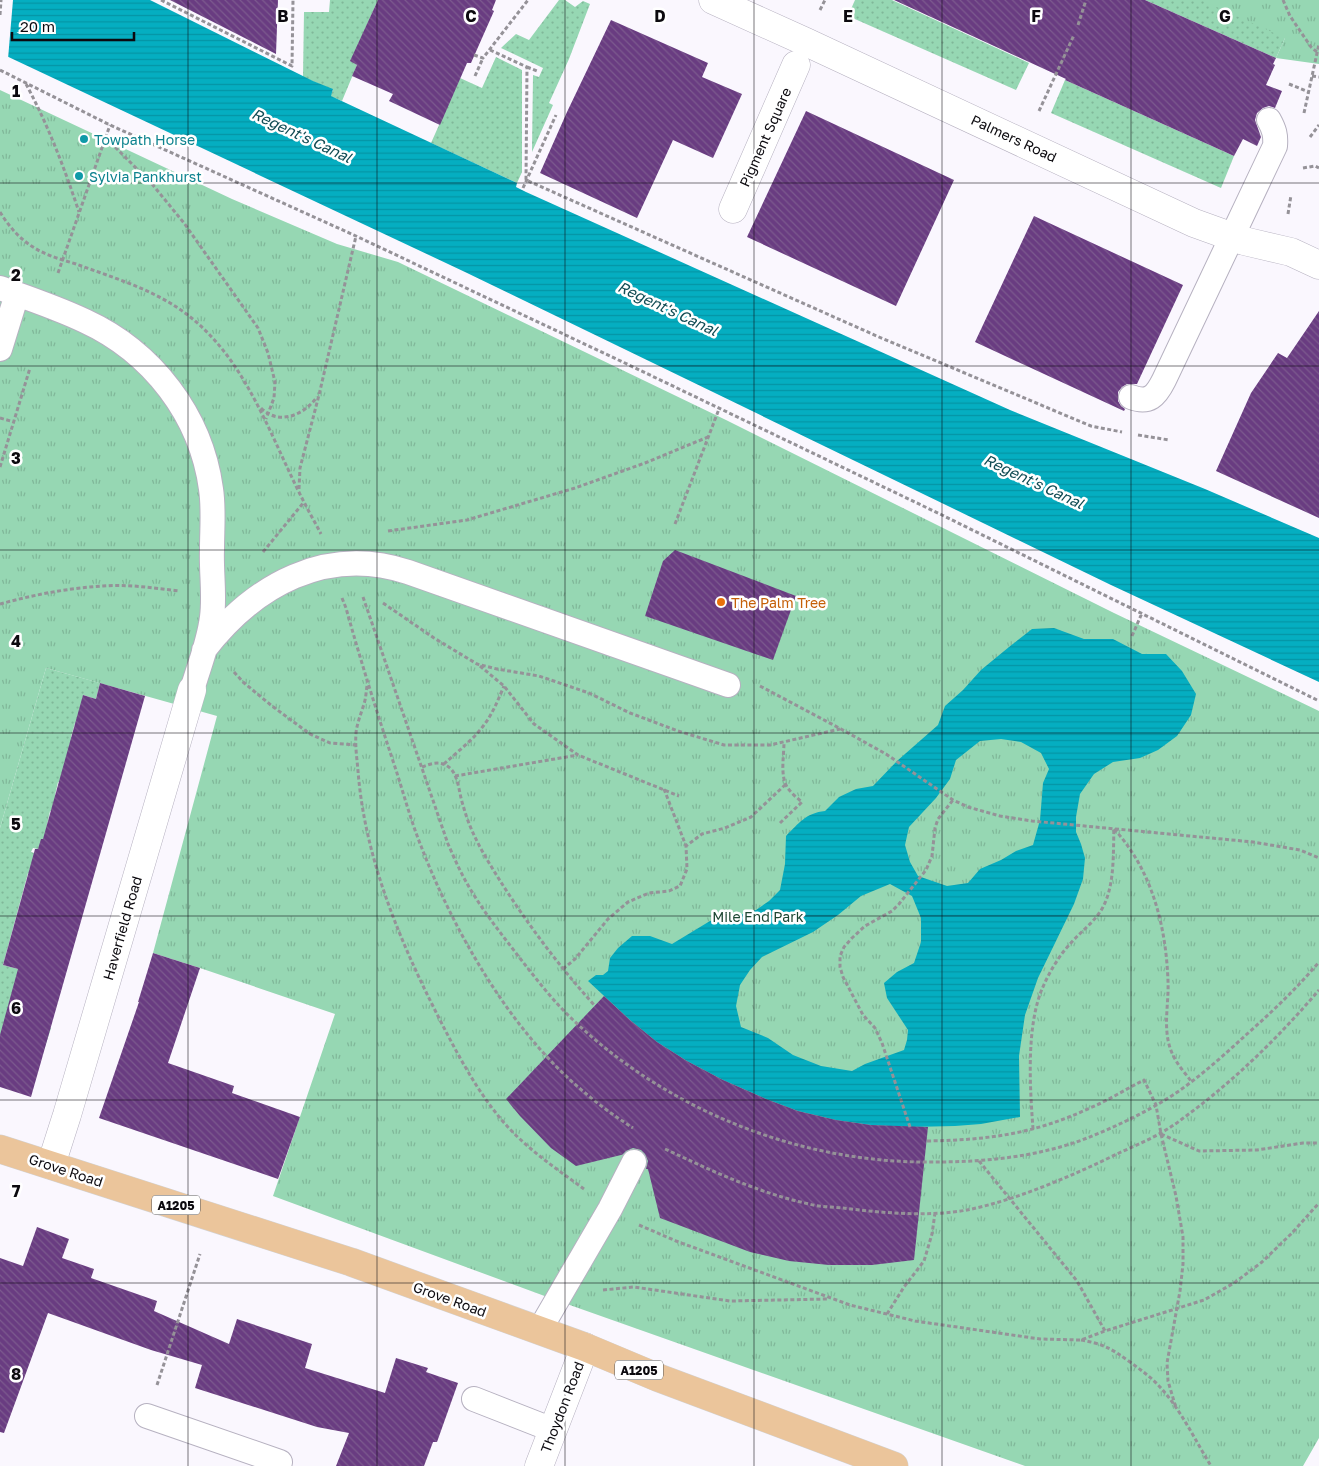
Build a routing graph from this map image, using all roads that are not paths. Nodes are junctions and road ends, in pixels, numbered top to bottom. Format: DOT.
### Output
graph roads {
  1 [pos="713,0"];
  2 [pos="796,65"];
  3 [pos="1269,120"];
  4 [pos="733,209"];
  5 [pos="1231,236"];
  6 [pos="1319,265"];
  7 [pos="8,292"];
  8 [pos="0,349"];
  9 [pos="1131,397"];
  10 [pos="204,650"];
  11 [pos="728,685"];
  12 [pos="192,690"];
  13 [pos="0,1149"];
  14 [pos="634,1162"];
  15 [pos="51,1165"];
  16 [pos="539,1331"];
  17 [pos="584,1348"];
  18 [pos="474,1399"];
  19 [pos="147,1416"];
  20 [pos="553,1430"];
  21 [pos="279,1466"];
  22 [pos="539,1466"];
  23 [pos="894,1466"];
  1 -- 5 [label="street, Palmers Road"];
  2 -- 4 [label="street, Pigment Square"];
  3 -- 5 [label="lane"];
  5 -- 6 [label="street, Palmers Road"];
  5 -- 9 [label="lane"];
  7 -- 8 [label="lane"];
  7 -- 10 [label="lane"];
  10 -- 11 [label="lane"];
  10 -- 12 [label="lane"];
  12 -- 15 [label="street, Haverfield Road"];
  13 -- 15 [label="main road, Grove Road / A1205"];
  14 -- 16 [label="lane"];
  15 -- 16 [label="main road, Grove Road / A1205"];
  16 -- 17 [label="main road, Grove Road / A1205"];
  17 -- 20 [label="street, Thoydon Road"];
  17 -- 23 [label="main road, Grove Road / A1205"];
  18 -- 20 [label="lane"];
  19 -- 21 [label="lane"];
  20 -- 22 [label="street, Thoydon Road"];
}
